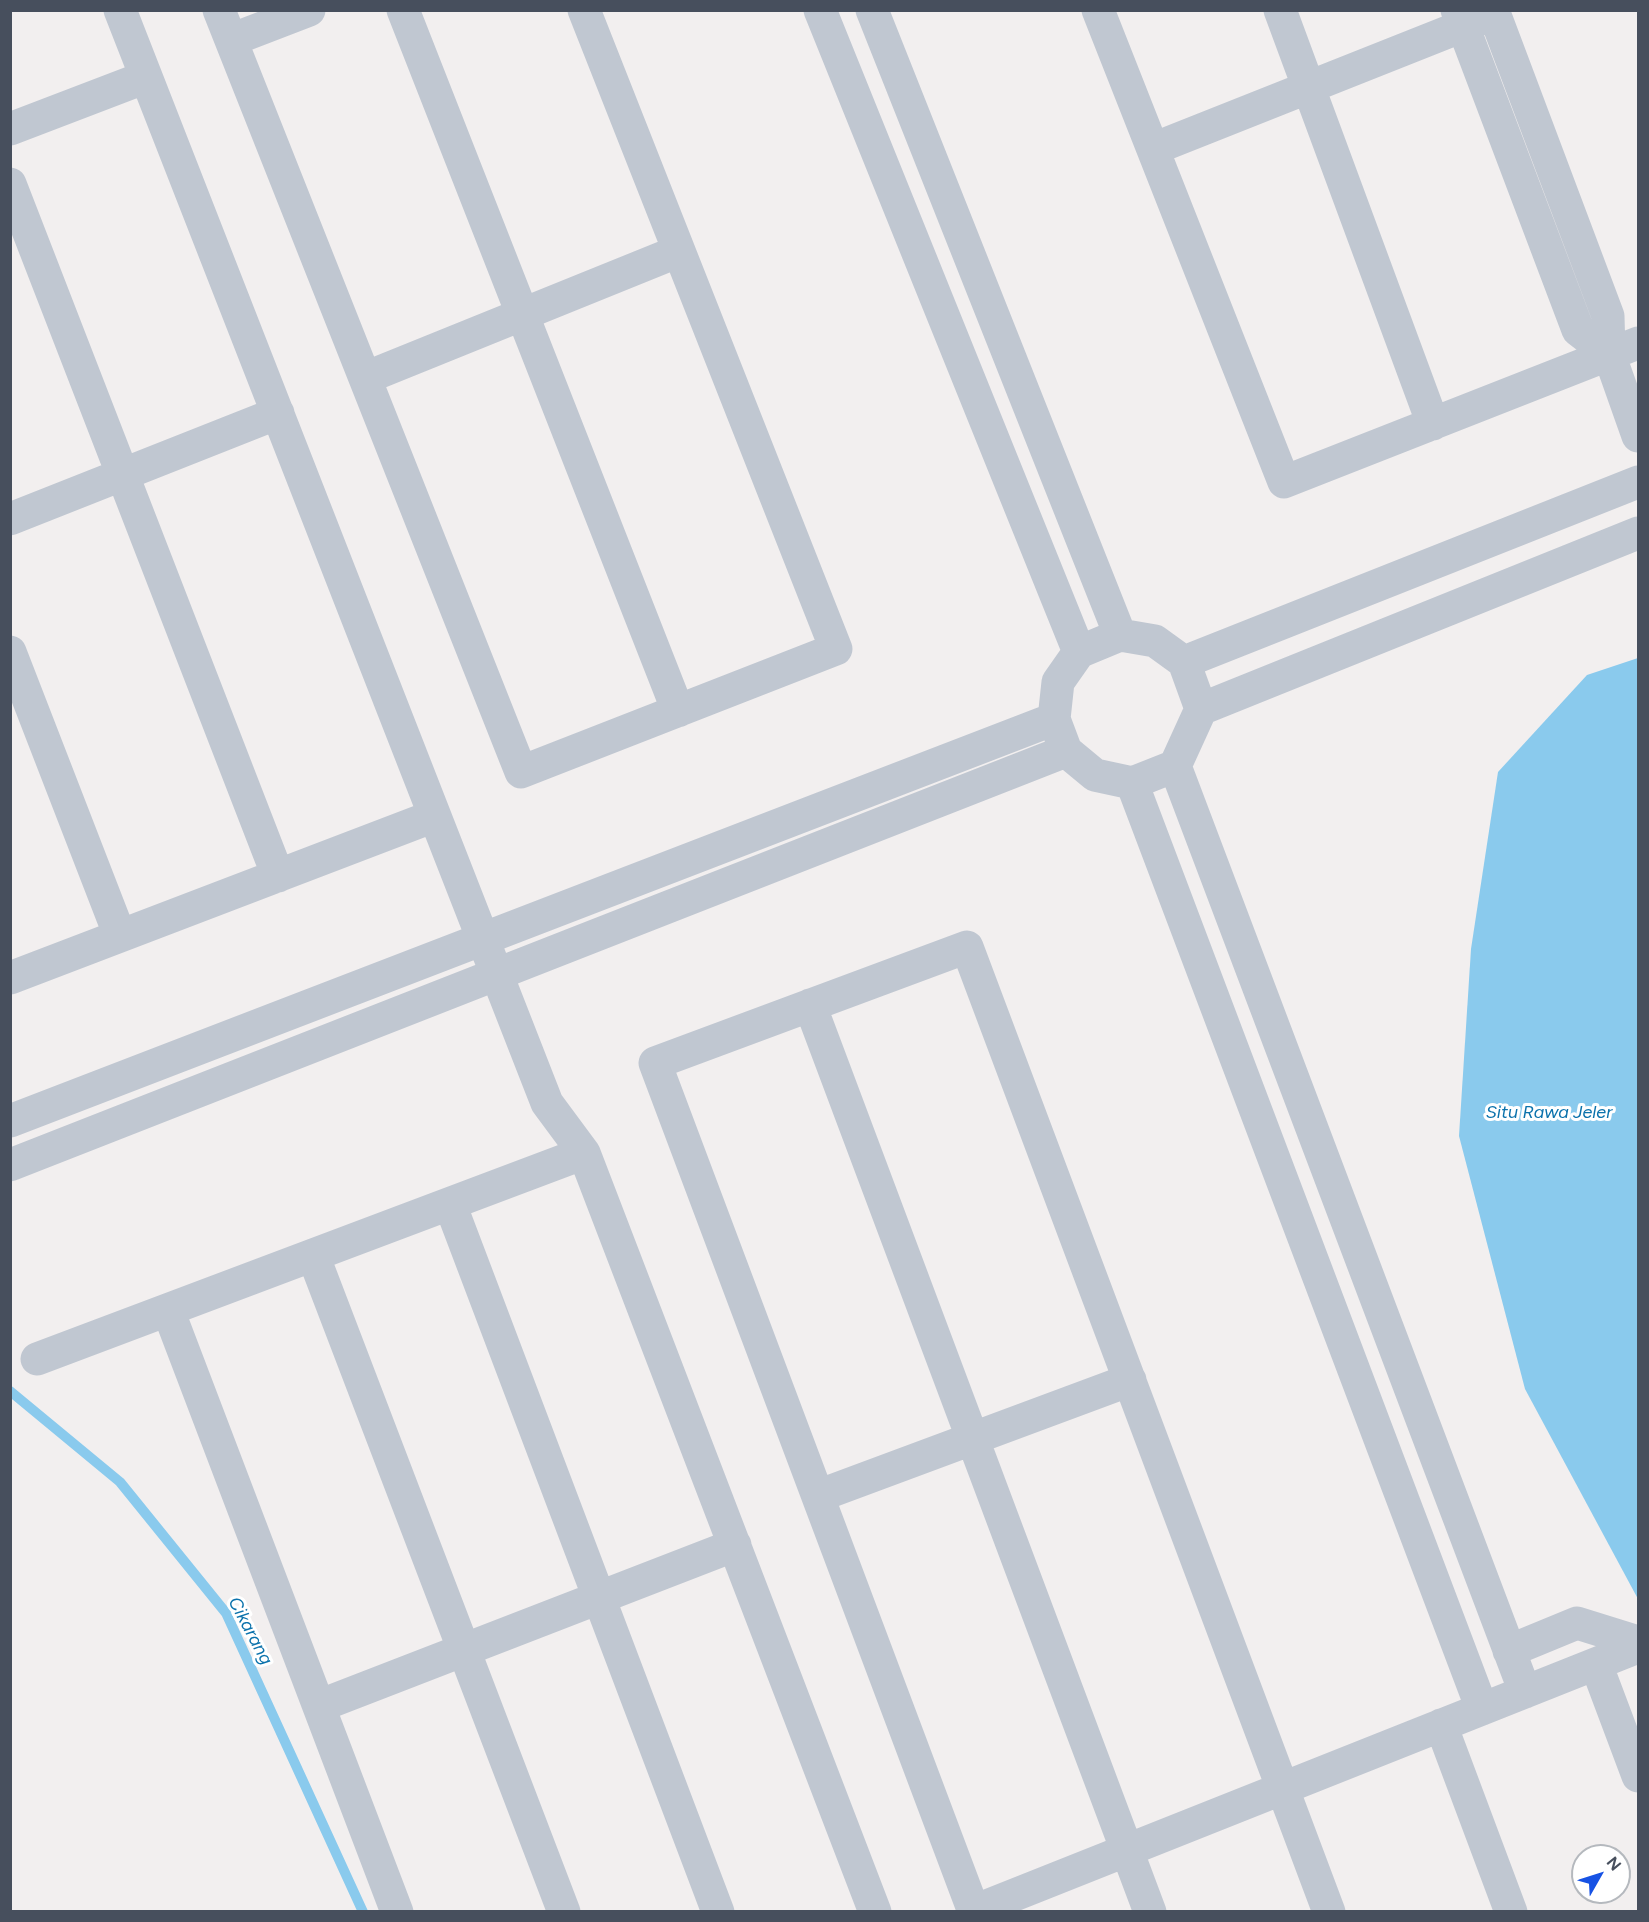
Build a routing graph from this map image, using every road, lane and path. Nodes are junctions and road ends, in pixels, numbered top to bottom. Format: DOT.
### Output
graph roads {
  1 [pos="120,10"];
  2 [pos="309,10"];
  3 [pos="403,10"];
  4 [pos="584,10"];
  5 [pos="820,10"];
  6 [pos="872,10"];
  7 [pos="1098,10"];
  8 [pos="1280,10"];
  9 [pos="1496,12"];
  10 [pos="1460,18"];
  11 [pos="225,25"];
  12 [pos="146,77"];
  13 [pos="1308,87"];
  14 [pos="10,129"];
  15 [pos="1153,149"];
  16 [pos="10,184"];
  17 [pos="679,251"];
  18 [pos="973,264"];
  19 [pos="928,278"];
  20 [pos="522,314"];
  21 [pos="1638,343"];
  22 [pos="1609,354"];
  23 [pos="365,378"];
  24 [pos="278,413"];
  25 [pos="1432,424"];
  26 [pos="1638,436"];
  27 [pos="123,474"];
  28 [pos="1638,482"];
  29 [pos="10,519"];
  30 [pos="1638,533"];
  31 [pos="1120,635"];
  32 [pos="10,652"];
  33 [pos="1079,652"];
  34 [pos="1184,662"];
  35 [pos="1201,709"];
  36 [pos="678,711"];
  37 [pos="1054,719"];
  38 [pos="1066,751"];
  39 [pos="1175,766"];
  40 [pos="1132,783"];
  41 [pos="435,816"];
  42 [pos="278,876"];
  43 [pos="120,936"];
  44 [pos="483,939"];
  45 [pos="497,974"];
  46 [pos="10,978"];
  47 [pos="810,1005"];
  48 [pos="10,1121"];
  49 [pos="584,1153"];
  50 [pos="10,1165"];
  51 [pos="450,1204"];
  52 [pos="1346,1219"];
  53 [pos="1303,1237"];
  54 [pos="313,1255"];
  55 [pos="168,1310"];
  56 [pos="36,1359"];
  57 [pos="1130,1380"];
  58 [pos="973,1438"];
  59 [pos="818,1496"];
  60 [pos="735,1545"];
  61 [pos="1481,1575"];
  62 [pos="1438,1593"];
  63 [pos="599,1598"];
  64 [pos="1638,1644"];
  65 [pos="465,1650"];
  66 [pos="1509,1651"];
  67 [pos="1596,1664"];
  68 [pos="1525,1692"];
  69 [pos="319,1706"];
  70 [pos="1482,1709"];
  71 [pos="1442,1725"];
  72 [pos="1638,1776"];
  73 [pos="1283,1788"];
  74 [pos="1127,1850"];
  75 [pos="397,1911"];
  76 [pos="564,1911"];
  77 [pos="718,1911"];
  78 [pos="876,1911"];
  79 [pos="974,1911"];
  80 [pos="1150,1911"];
  81 [pos="1329,1911"];
  82 [pos="1511,1911"];
  1 -- 12 [label="street"];
  2 -- 11 [label="street"];
  3 -- 20 [label="street"];
  4 -- 17 [label="street"];
  5 -- 19 [label="street"];
  6 -- 18 [label="street"];
  7 -- 15 [label="street"];
  8 -- 13 [label="street"];
  9 -- 10 [label="street"];
  9 -- 22 [label="street"];
  10 -- 13 [label="street"];
  10 -- 22 [label="street"];
  11 -- 23 [label="street"];
  12 -- 14 [label="street"];
  12 -- 24 [label="street"];
  13 -- 15 [label="street"];
  13 -- 25 [label="street"];
  15 -- 25 [label="street"];
  16 -- 27 [label="street"];
  17 -- 20 [label="street"];
  17 -- 36 [label="street"];
  18 -- 19 [label="street"];
  18 -- 31 [label="street"];
  19 -- 33 [label="street"];
  20 -- 23 [label="street"];
  20 -- 36 [label="street"];
  21 -- 22 [label="street"];
  22 -- 25 [label="street"];
  22 -- 26 [label="street"];
  23 -- 36 [label="street"];
  24 -- 27 [label="street"];
  24 -- 41 [label="street"];
  27 -- 29 [label="street"];
  27 -- 42 [label="street"];
  28 -- 34 [label="street"];
  30 -- 35 [label="street"];
  31 -- 33 [label="street"];
  31 -- 34 [label="street"];
  32 -- 43 [label="street"];
  33 -- 37 [label="street"];
  34 -- 35 [label="street"];
  35 -- 39 [label="street"];
  37 -- 38 [label="street"];
  37 -- 44 [label="street"];
  38 -- 40 [label="street"];
  38 -- 45 [label="street"];
  39 -- 40 [label="street"];
  39 -- 52 [label="street"];
  40 -- 53 [label="street"];
  41 -- 42 [label="street"];
  41 -- 44 [label="street"];
  42 -- 43 [label="street"];
  43 -- 46 [label="street"];
  44 -- 45 [label="street"];
  44 -- 48 [label="street"];
  45 -- 49 [label="street"];
  45 -- 50 [label="street"];
  47 -- 57 [label="street"];
  47 -- 58 [label="street"];
  47 -- 59 [label="street"];
  49 -- 51 [label="street"];
  49 -- 60 [label="street"];
  51 -- 54 [label="street"];
  51 -- 63 [label="street"];
  52 -- 53 [label="street"];
  52 -- 61 [label="street"];
  53 -- 62 [label="street"];
  54 -- 55 [label="street"];
  54 -- 65 [label="street"];
  55 -- 56 [label="street"];
  55 -- 69 [label="street"];
  57 -- 58 [label="street"];
  57 -- 73 [label="street"];
  58 -- 59 [label="street"];
  58 -- 74 [label="street"];
  59 -- 79 [label="street"];
  60 -- 63 [label="street"];
  60 -- 78 [label="street"];
  61 -- 62 [label="street"];
  61 -- 66 [label="street"];
  62 -- 70 [label="street"];
  63 -- 65 [label="street"];
  63 -- 77 [label="street"];
  64 -- 66 [label="street"];
  64 -- 67 [label="street"];
  65 -- 69 [label="street"];
  65 -- 76 [label="street"];
  66 -- 68 [label="street"];
  67 -- 68 [label="street"];
  67 -- 72 [label="street"];
  68 -- 70 [label="street"];
  69 -- 75 [label="street"];
  70 -- 71 [label="street"];
  71 -- 73 [label="street"];
  71 -- 82 [label="street"];
  73 -- 74 [label="street"];
  73 -- 81 [label="street"];
  74 -- 79 [label="street"];
  74 -- 80 [label="street"];
}
